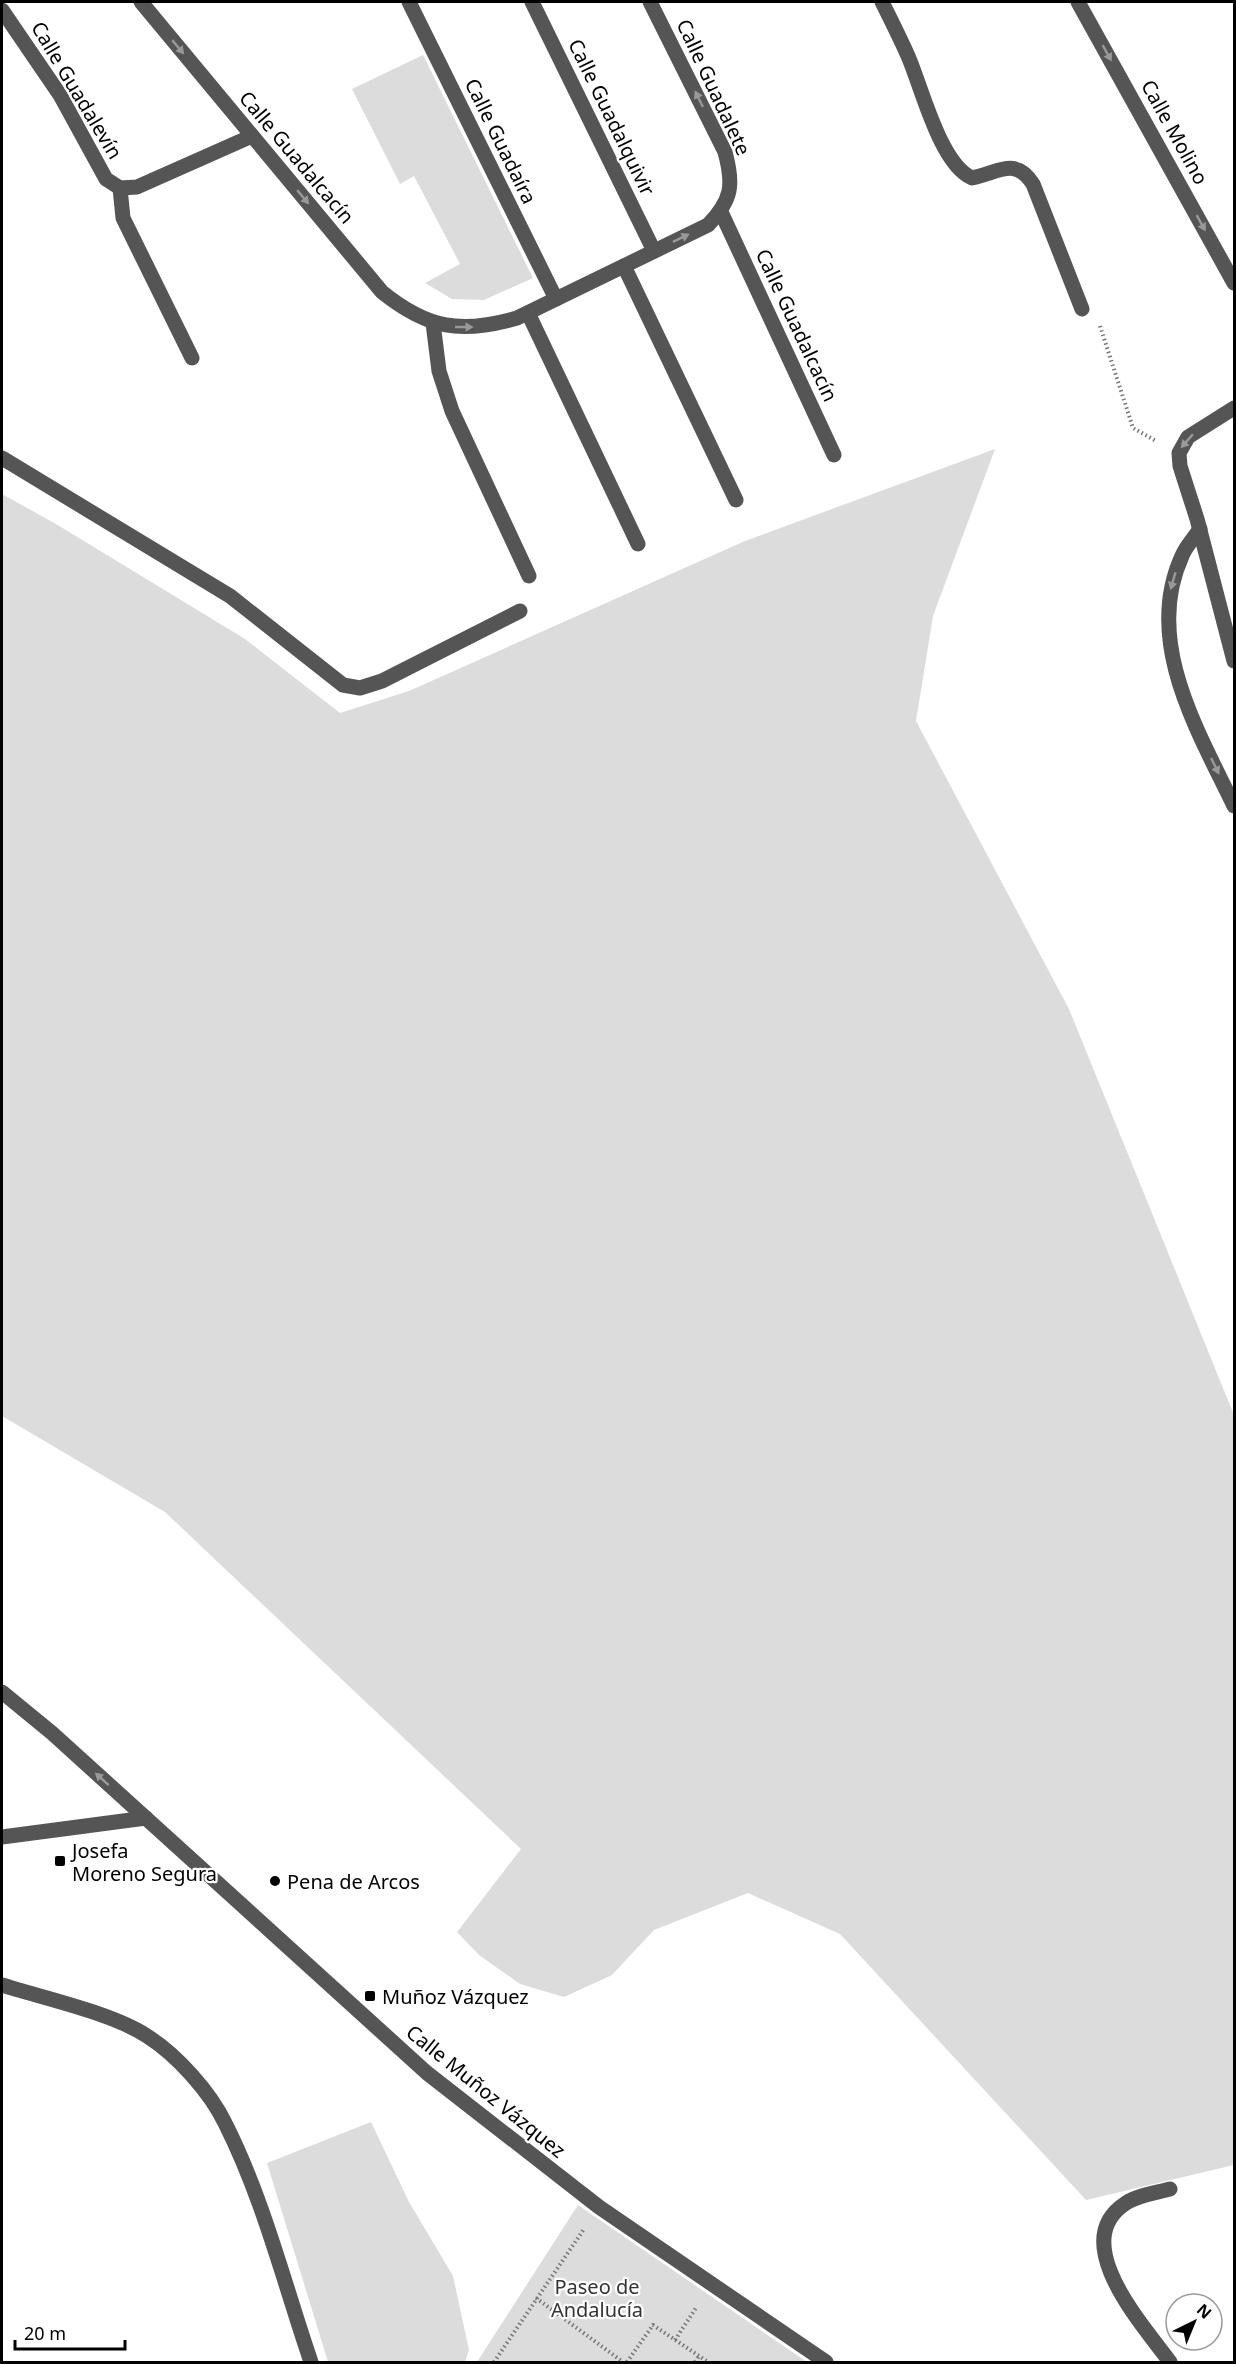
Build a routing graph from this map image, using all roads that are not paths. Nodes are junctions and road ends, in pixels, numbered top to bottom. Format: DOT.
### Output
graph roads {
  1 [pos="141,2"];
  2 [pos="409,2"];
  3 [pos="532,2"];
  4 [pos="650,2"];
  5 [pos="882,2"];
  6 [pos="1078,2"];
  7 [pos="2,10"];
  8 [pos="252,136"];
  9 [pos="120,188"];
  10 [pos="730,193"];
  11 [pos="721,212"];
  12 [pos="654,252"];
  13 [pos="624,266"];
  14 [pos="1234,283"];
  15 [pos="556,299"];
  16 [pos="1082,309"];
  17 [pos="528,313"];
  18 [pos="433,323"];
  19 [pos="192,358"];
  20 [pos="1234,408"];
  21 [pos="834,455"];
  22 [pos="2,458"];
  23 [pos="736,500"];
  24 [pos="1200,529"];
  25 [pos="638,544"];
  26 [pos="529,576"];
  27 [pos="520,611"];
  28 [pos="1234,662"];
  29 [pos="1234,806"];
  30 [pos="2,1692"];
  31 [pos="146,1818"];
  32 [pos="2,1837"];
  33 [pos="2,1985"];
  34 [pos="1170,2189"];
  35 [pos="311,2362"];
  36 [pos="826,2362"];
  37 [pos="1170,2362"];
  1 -- 8 [label="street, Calle Guadalcacín, one-way"];
  2 -- 15 [label="street, Calle Guadaíra"];
  3 -- 12 [label="street, Calle Guadalquivir"];
  10 -- 4 [label="street, Calle Guadalete, one-way"];
  5 -- 16 [label="street"];
  6 -- 14 [label="street, Calle Molino, one-way"];
  7 -- 9 [label="street, Calle Guadalevín"];
  8 -- 9 [label="street, Calle Guadalevín"];
  8 -- 18 [label="street, Calle Guadalcacín, one-way"];
  9 -- 19 [label="street, Calle Guadalevín"];
  10 -- 11 [label="street, Calle Guadalcacín"];
  12 -- 11 [label="street, Calle Guadalcacín, one-way"];
  11 -- 21 [label="street, Calle Guadalcacín"];
  12 -- 13 [label="street, Calle Guadalcacín"];
  13 -- 15 [label="street, Calle Guadalcacín"];
  13 -- 23 [label="street"];
  15 -- 17 [label="street, Calle Guadalcacín"];
  18 -- 17 [label="street, Calle Guadalcacín, one-way"];
  17 -- 25 [label="street"];
  18 -- 26 [label="street"];
  20 -- 24 [label="street, one-way"];
  22 -- 27 [label="street"];
  24 -- 28 [label="street"];
  24 -- 29 [label="street, one-way"];
  31 -- 30 [label="street, Calle Muñoz Vázquez, one-way"];
  31 -- 32 [label="street"];
  31 -- 36 [label="street, Calle Muñoz Vázquez"];
  33 -- 35 [label="street"];
  34 -- 37 [label="street"];
}
